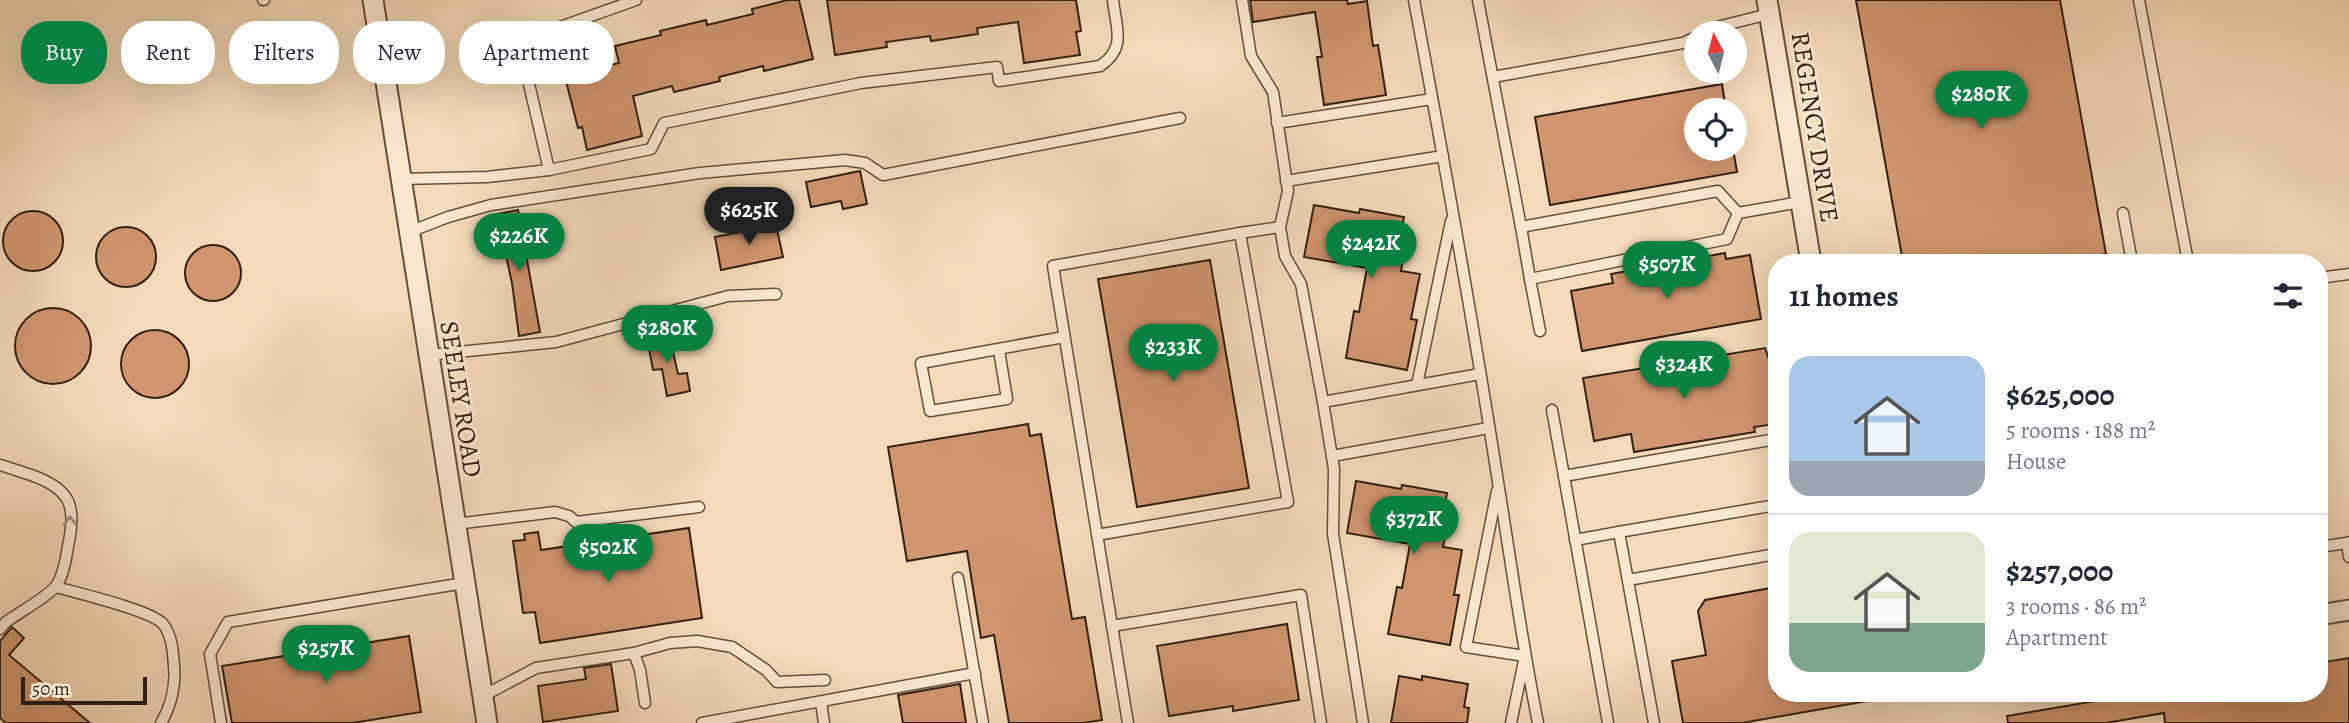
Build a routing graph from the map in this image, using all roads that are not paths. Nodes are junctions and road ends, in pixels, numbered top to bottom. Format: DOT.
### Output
graph roads {
  1 [pos="373,0"];
  2 [pos="636,0"];
  3 [pos="1113,0"];
  4 [pos="1242,0"];
  5 [pos="1414,0"];
  6 [pos="1478,0"];
  7 [pos="2139,0"];
  8 [pos="1768,7"];
  9 [pos="1732,21"];
  10 [pos="1684,43"];
  11 [pos="1493,77"];
  12 [pos="1432,99"];
  13 [pos="1180,118"];
  14 [pos="1277,123"];
  15 [pos="1443,156"];
  16 [pos="549,170"];
  17 [pos="400,179"];
  18 [pos="1286,181"];
  19 [pos="1800,202"];
  20 [pos="1453,213"];
  21 [pos="1738,213"];
  22 [pos="2123,213"];
  23 [pos="1280,227"];
  24 [pos="1521,227"];
  25 [pos="409,233"];
  26 [pos="1240,233"];
  27 [pos="1810,254"];
  28 [pos="2131,254"];
  29 [pos="2187,254"];
  30 [pos="2349,274"];
  31 [pos="2328,277"];
  32 [pos="1530,278"];
  33 [pos="776,294"];
  34 [pos="1540,331"];
  35 [pos="1064,337"];
  36 [pos="999,350"];
  37 [pos="428,355"];
  38 [pos="1480,374"];
  39 [pos="1417,385"];
  40 [pos="1323,402"];
  41 [pos="1552,410"];
  42 [pos="1489,428"];
  43 [pos="1768,440"];
  44 [pos="1332,456"];
  45 [pos="0,466"];
  46 [pos="1563,476"];
  47 [pos="1498,482"];
  48 [pos="1768,506"];
  49 [pos="699,507"];
  50 [pos="454,524"];
  51 [pos="1619,532"];
  52 [pos="1097,535"];
  53 [pos="1575,540"];
  54 [pos="2348,543"];
  55 [pos="2328,546"];
  56 [pos="1768,555"];
  57 [pos="2349,557"];
  58 [pos="958,578"];
  59 [pos="1628,580"];
  60 [pos="464,583"];
  61 [pos="56,587"];
  62 [pos="2349,610"];
  63 [pos="2328,614"];
  64 [pos="1112,626"];
  65 [pos="0,629"];
  66 [pos="634,653"];
  67 [pos="1525,656"];
  68 [pos="975,673"];
  69 [pos="825,680"];
  70 [pos="482,696"];
  71 [pos="821,702"];
  72 [pos="645,703"];
  73 [pos="162,723"];
  74 [pos="221,723"];
  75 [pos="487,723"];
  76 [pos="702,723"];
  77 [pos="824,723"];
  78 [pos="983,723"];
  79 [pos="1128,723"];
  80 [pos="1321,723"];
  81 [pos="1363,723"];
  82 [pos="1511,723"];
  83 [pos="1538,723"];
  84 [pos="1608,723"];
  85 [pos="1654,723"];
  1 -- 17 [label="street, SEELEY ROAD"];
  2 -- 16 [label="lane"];
  3 -- 16 [label="lane"];
  4 -- 14 [label="lane"];
  5 -- 12 [label="lane"];
  6 -- 11 [label="lane"];
  7 -- 29 [label="lane"];
  8 -- 9 [label="lane"];
  8 -- 19 [label="street, REGENCY DRIVE"];
  10 -- 11 [label="lane"];
  11 -- 24 [label="lane"];
  12 -- 14 [label="lane"];
  12 -- 15 [label="lane"];
  13 -- 25 [label="lane"];
  14 -- 18 [label="lane"];
  15 -- 18 [label="lane"];
  15 -- 20 [label="lane"];
  16 -- 17 [label="lane"];
  17 -- 25 [label="street, SEELEY ROAD"];
  18 -- 23 [label="lane"];
  19 -- 21 [label="lane"];
  19 -- 27 [label="street, REGENCY DRIVE"];
  20 -- 38 [label="lane"];
  20 -- 39 [label="lane"];
  21 -- 24 [label="lane"];
  21 -- 32 [label="lane"];
  22 -- 28 [label="lane"];
  23 -- 26 [label="lane"];
  23 -- 40 [label="lane"];
  24 -- 32 [label="lane"];
  25 -- 37 [label="street, SEELEY ROAD"];
  26 -- 35 [label="lane"];
  26 -- 52 [label="lane"];
  30 -- 31 [label="lane"];
  32 -- 34 [label="lane"];
  33 -- 37 [label="lane"];
  35 -- 36 [label="lane"];
  35 -- 52 [label="lane"];
  36 -- 36 [label="lane"];
  37 -- 50 [label="street, SEELEY ROAD"];
  38 -- 39 [label="lane"];
  38 -- 42 [label="lane"];
  39 -- 40 [label="lane"];
  40 -- 44 [label="lane"];
  41 -- 46 [label="lane"];
  42 -- 44 [label="lane"];
  42 -- 47 [label="lane"];
  43 -- 46 [label="lane"];
  44 -- 81 [label="lane"];
  61 -- 45 [label="lane, one-way"];
  46 -- 53 [label="lane"];
  47 -- 67 [label="lane"];
  47 -- 67 [label="lane"];
  48 -- 51 [label="lane"];
  49 -- 50 [label="lane"];
  50 -- 60 [label="street, SEELEY ROAD"];
  51 -- 53 [label="lane"];
  51 -- 59 [label="lane"];
  52 -- 64 [label="lane"];
  53 -- 84 [label="lane"];
  54 -- 55 [label="lane"];
  54 -- 57 [label="lane"];
  56 -- 59 [label="lane"];
  58 -- 68 [label="lane"];
  59 -- 85 [label="lane"];
  60 -- 70 [label="street, SEELEY ROAD"];
  60 -- 74 [label="lane"];
  61 -- 65 [label="lane"];
  61 -- 73 [label="lane"];
  62 -- 63 [label="street"];
  64 -- 79 [label="lane"];
  64 -- 80 [label="lane"];
  66 -- 69 [label="lane"];
  66 -- 70 [label="lane"];
  66 -- 72 [label="lane"];
  67 -- 82 [label="lane"];
  67 -- 83 [label="lane"];
  68 -- 71 [label="lane"];
  68 -- 78 [label="lane"];
  70 -- 75 [label="street, SEELEY ROAD"];
  71 -- 76 [label="lane"];
  71 -- 77 [label="lane"];
}
